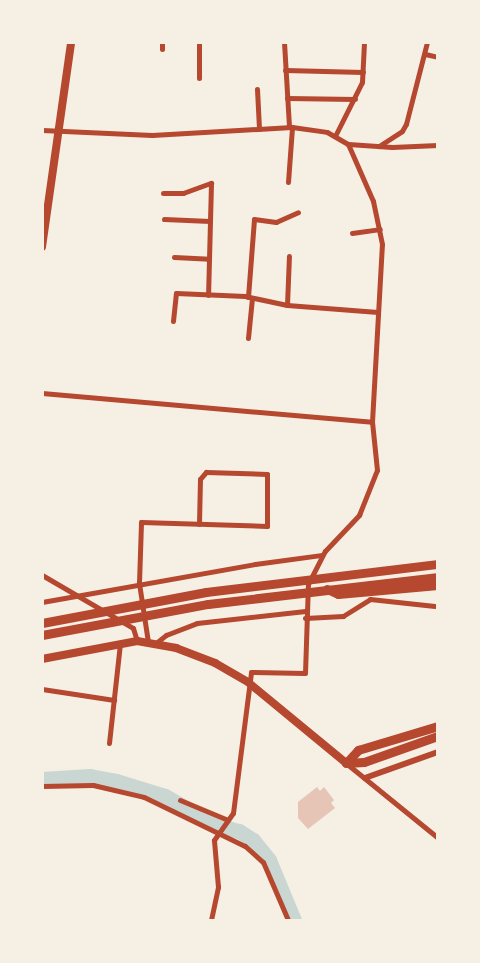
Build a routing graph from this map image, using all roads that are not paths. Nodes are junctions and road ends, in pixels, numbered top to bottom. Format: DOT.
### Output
graph roads {
  1 [pos="71,42"];
  2 [pos="162,42"];
  3 [pos="200,42"];
  4 [pos="284,42"];
  5 [pos="364,42"];
  6 [pos="428,42"];
  7 [pos="162,49"];
  8 [pos="425,54"];
  9 [pos="438,57"];
  10 [pos="285,70"];
  11 [pos="363,72"];
  12 [pos="199,78"];
  13 [pos="257,89"];
  14 [pos="287,98"];
  15 [pos="355,99"];
  16 [pos="291,127"];
  17 [pos="259,128"];
  18 [pos="42,130"];
  19 [pos="58,130"];
  20 [pos="335,136"];
  21 [pos="348,144"];
  22 [pos="438,145"];
  23 [pos="379,146"];
  24 [pos="288,182"];
  25 [pos="163,194"];
  26 [pos="298,212"];
  27 [pos="164,219"];
  28 [pos="210,221"];
  29 [pos="380,229"];
  30 [pos="352,233"];
  31 [pos="42,247"];
  32 [pos="289,256"];
  33 [pos="174,257"];
  34 [pos="209,259"];
  35 [pos="208,294"];
  36 [pos="250,297"];
  37 [pos="287,305"];
  38 [pos="378,312"];
  39 [pos="173,321"];
  40 [pos="248,338"];
  41 [pos="42,393"];
  42 [pos="372,422"];
  43 [pos="199,524"];
  44 [pos="322,555"];
  45 [pos="438,560"];
  46 [pos="438,564"];
  47 [pos="423,566"];
  48 [pos="42,575"];
  49 [pos="438,577"];
  50 [pos="139,583"];
  51 [pos="438,585"];
  52 [pos="326,589"];
  53 [pos="78,594"];
  54 [pos="42,602"];
  55 [pos="435,606"];
  56 [pos="305,611"];
  57 [pos="305,618"];
  58 [pos="42,623"];
  59 [pos="42,635"];
  60 [pos="137,641"];
  61 [pos="120,643"];
  62 [pos="152,643"];
  63 [pos="42,658"];
  64 [pos="249,683"];
  65 [pos="42,689"];
  66 [pos="114,700"];
  67 [pos="438,726"];
  68 [pos="438,736"];
  69 [pos="110,742"];
  70 [pos="438,752"];
  71 [pos="346,763"];
  72 [pos="365,778"];
  73 [pos="42,786"];
  74 [pos="180,800"];
  75 [pos="227,822"];
  76 [pos="218,831"];
  77 [pos="438,838"];
  78 [pos="211,920"];
  79 [pos="288,920"];
  1 -- 19 [label="main road"];
  2 -- 7 [label="street"];
  3 -- 12 [label="street"];
  4 -- 10 [label="street"];
  5 -- 11 [label="street"];
  6 -- 8 [label="street"];
  8 -- 9 [label="street"];
  8 -- 23 [label="street"];
  10 -- 11 [label="street"];
  10 -- 14 [label="street"];
  11 -- 15 [label="street"];
  13 -- 17 [label="street"];
  14 -- 15 [label="street"];
  14 -- 16 [label="street"];
  15 -- 20 [label="street"];
  16 -- 17 [label="street"];
  16 -- 20 [label="street"];
  16 -- 24 [label="street"];
  17 -- 19 [label="street"];
  18 -- 19 [label="street"];
  19 -- 31 [label="main road"];
  20 -- 21 [label="street"];
  21 -- 23 [label="street"];
  21 -- 29 [label="street"];
  22 -- 23 [label="street"];
  25 -- 28 [label="street"];
  26 -- 36 [label="street"];
  27 -- 28 [label="street"];
  28 -- 34 [label="street"];
  29 -- 30 [label="street"];
  29 -- 38 [label="street"];
  32 -- 37 [label="street"];
  33 -- 34 [label="street"];
  34 -- 35 [label="street"];
  35 -- 36 [label="street"];
  35 -- 39 [label="street"];
  36 -- 37 [label="street"];
  36 -- 40 [label="street"];
  37 -- 38 [label="street"];
  38 -- 42 [label="street"];
  41 -- 42 [label="street"];
  42 -- 44 [label="street"];
  43 -- 43 [label="street"];
  43 -- 50 [label="street"];
  44 -- 50 [label="street"];
  44 -- 56 [label="street"];
  45 -- 47 [label="highway"];
  46 -- 47 [label="highway"];
  47 -- 58 [label="highway"];
  48 -- 53 [label="street"];
  49 -- 52 [label="highway"];
  50 -- 53 [label="street"];
  50 -- 62 [label="street"];
  51 -- 52 [label="highway"];
  52 -- 59 [label="highway"];
  53 -- 54 [label="street"];
  53 -- 60 [label="street"];
  55 -- 57 [label="street"];
  56 -- 57 [label="street"];
  56 -- 62 [label="street"];
  57 -- 64 [label="street"];
  60 -- 61 [label="main road"];
  60 -- 62 [label="main road"];
  61 -- 63 [label="main road"];
  61 -- 66 [label="street"];
  62 -- 64 [label="main road"];
  64 -- 71 [label="main road"];
  64 -- 75 [label="street"];
  65 -- 66 [label="street"];
  66 -- 69 [label="street"];
  67 -- 71 [label="highway"];
  68 -- 71 [label="highway"];
  70 -- 72 [label="street"];
  71 -- 72 [label="street"];
  72 -- 77 [label="street"];
  73 -- 76 [label="street"];
  74 -- 75 [label="street"];
  75 -- 76 [label="street"];
  76 -- 78 [label="street"];
  76 -- 79 [label="street"];
}
